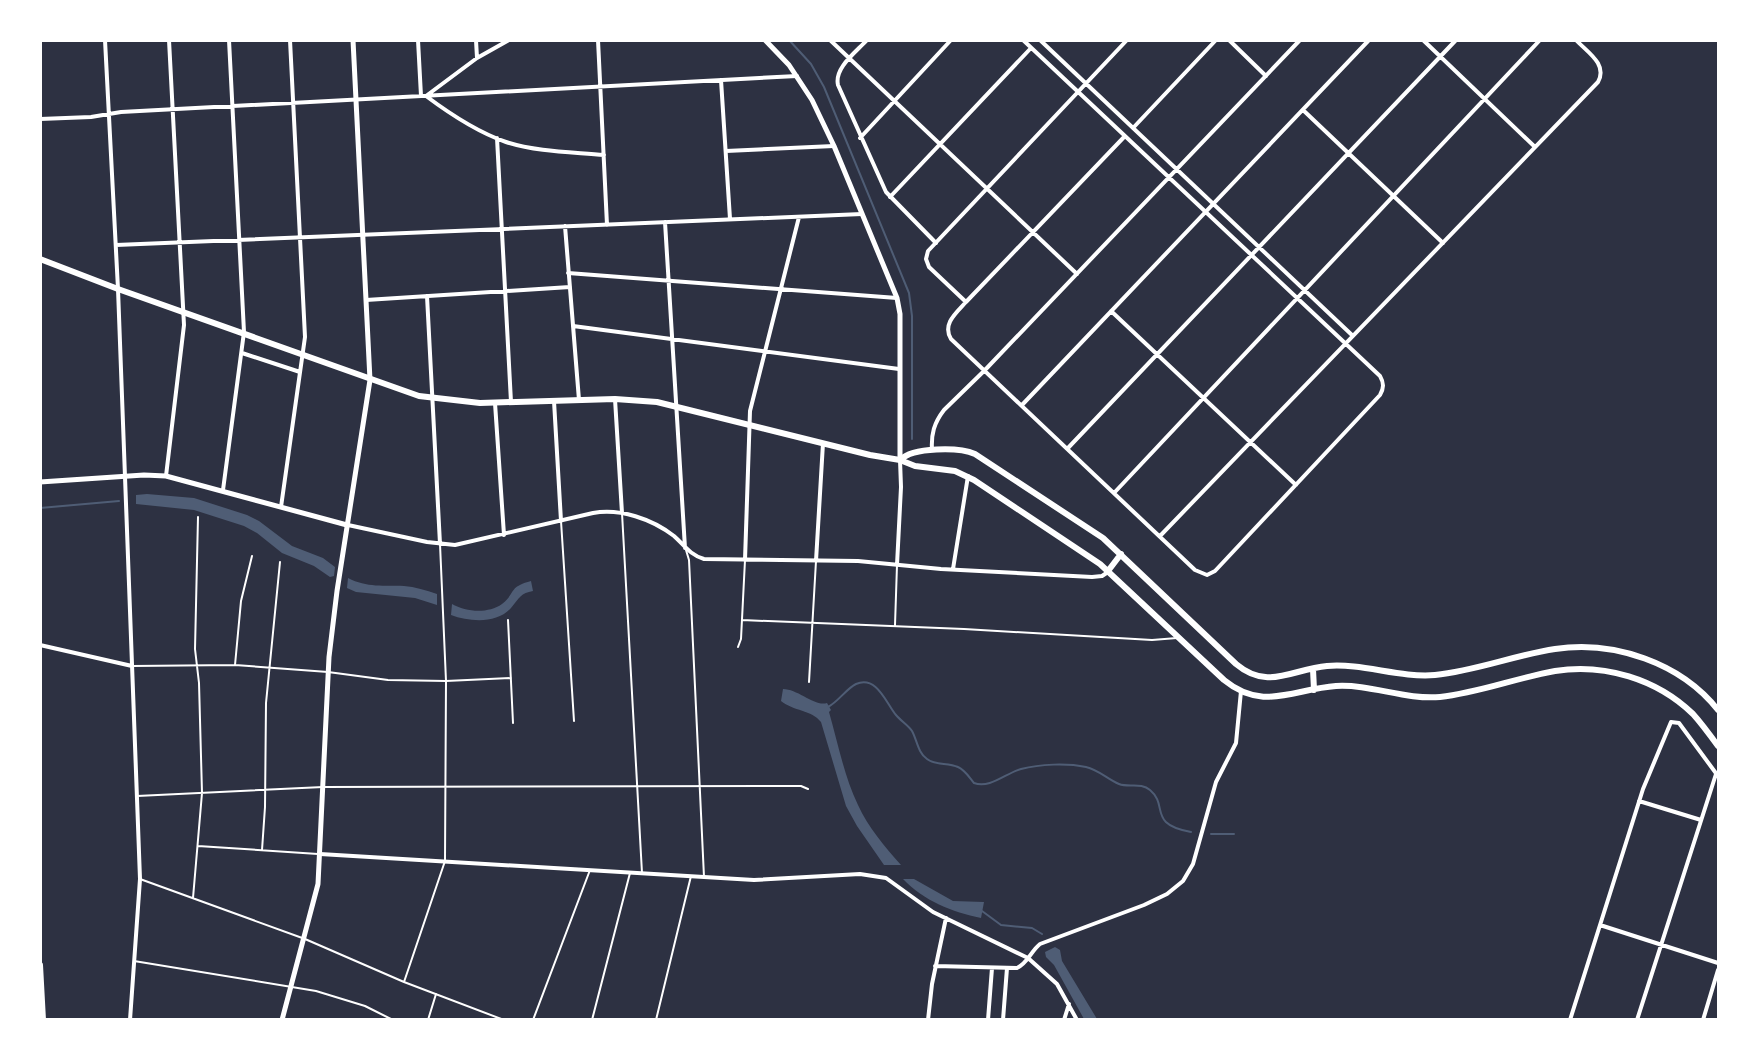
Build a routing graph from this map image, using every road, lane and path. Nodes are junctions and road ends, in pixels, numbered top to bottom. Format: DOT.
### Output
graph roads {
  1 [pos="105,40"];
  2 [pos="170,40"];
  3 [pos="229,40"];
  4 [pos="290,40"];
  5 [pos="352,40"];
  6 [pos="418,40"];
  7 [pos="476,40"];
  8 [pos="509,40"];
  9 [pos="598,40"];
  10 [pos="765,40"];
  11 [pos="830,40"];
  12 [pos="867,40"];
  13 [pos="951,40"];
  14 [pos="1023,40"];
  15 [pos="1040,40"];
  16 [pos="1127,40"];
  17 [pos="1216,40"];
  18 [pos="1229,40"];
  19 [pos="1300,40"];
  20 [pos="1369,40"];
  21 [pos="1423,40"];
  22 [pos="1456,40"];
  23 [pos="1540,40"];
  24 [pos="1576,40"];
  25 [pos="1031,48"];
  26 [pos="1440,57"];
  27 [pos="477,58"];
  28 [pos="850,59"];
  29 [pos="798,76"];
  30 [pos="1266,76"];
  31 [pos="721,80"];
  32 [pos="1086,84"];
  33 [pos="600,87"];
  34 [pos="1078,92"];
  35 [pos="423,96"];
  36 [pos="356,99"];
  37 [pos="1485,99"];
  38 [pos="895,101"];
  39 [pos="293,103"];
  40 [pos="232,106"];
  41 [pos="173,109"];
  42 [pos="1303,110"];
  43 [pos="109,114"];
  44 [pos="40,119"];
  45 [pos="1132,128"];
  46 [pos="1125,136"];
  47 [pos="497,138"];
  48 [pos="860,138"];
  49 [pos="940,144"];
  50 [pos="834,146"];
  51 [pos="1535,147"];
  52 [pos="726,151"];
  53 [pos="1349,153"];
  54 [pos="604,155"];
  55 [pos="1177,170"];
  56 [pos="1169,178"];
  57 [pos="987,189"];
  58 [pos="1394,196"];
  59 [pos="890,197"];
  60 [pos="1213,204"];
  61 [pos="1205,212"];
  62 [pos="862,214"];
  63 [pos="799,217"];
  64 [pos="730,219"];
  65 [pos="665,222"];
  66 [pos="607,225"];
  67 [pos="565,226"];
  68 [pos="502,229"];
  69 [pos="1033,233"];
  70 [pos="363,235"];
  71 [pos="300,237"];
  72 [pos="239,240"];
  73 [pos="180,242"];
  74 [pos="936,243"];
  75 [pos="1443,243"];
  76 [pos="116,245"];
  77 [pos="1259,248"];
  78 [pos="1251,256"];
  79 [pos="40,259"];
  80 [pos="568,273"];
  81 [pos="1077,274"];
  82 [pos="668,280"];
  83 [pos="570,287"];
  84 [pos="782,288"];
  85 [pos="118,289"];
  86 [pos="505,291"];
  87 [pos="1304,291"];
  88 [pos="427,296"];
  89 [pos="897,298"];
  90 [pos="1297,299"];
  91 [pos="366,300"];
  92 [pos="966,302"];
  93 [pos="183,311"];
  94 [pos="1111,311"];
  95 [pos="573,326"];
  96 [pos="244,333"];
  97 [pos="1353,336"];
  98 [pos="672,339"];
  99 [pos="1345,344"];
  100 [pos="765,351"];
  101 [pos="242,352"];
  102 [pos="303,354"];
  103 [pos="1157,355"];
  104 [pos="899,369"];
  105 [pos="985,370"];
  106 [pos="300,372"];
  107 [pos="370,380"];
  108 [pos="1203,398"];
  109 [pos="433,399"];
  110 [pos="615,399"];
  111 [pos="579,400"];
  112 [pos="554,401"];
  113 [pos="511,402"];
  114 [pos="495,403"];
  115 [pos="1022,405"];
  116 [pos="676,406"];
  117 [pos="749,424"];
  118 [pos="823,443"];
  119 [pos="1250,443"];
  120 [pos="1068,449"];
  121 [pos="932,451"];
  122 [pos="900,460"];
  123 [pos="125,476"];
  124 [pos="165,476"];
  125 [pos="968,476"];
  126 [pos="40,482"];
  127 [pos="1296,485"];
  128 [pos="223,490"];
  129 [pos="1114,493"];
  130 [pos="281,507"];
  131 [pos="622,513"];
  132 [pos="198,517"];
  133 [pos="561,521"];
  134 [pos="347,525"];
  135 [pos="504,535"];
  136 [pos="1160,537"];
  137 [pos="440,544"];
  138 [pos="685,548"];
  139 [pos="1121,554"];
  140 [pos="252,555"];
  141 [pos="745,560"];
  142 [pos="816,561"];
  143 [pos="279,562"];
  144 [pos="897,565"];
  145 [pos="952,569"];
  146 [pos="1108,571"];
  147 [pos="508,620"];
  148 [pos="742,620"];
  149 [pos="813,623"];
  150 [pos="895,626"];
  151 [pos="1179,637"];
  152 [pos="40,645"];
  153 [pos="738,647"];
  154 [pos="197,665"];
  155 [pos="235,665"];
  156 [pos="132,666"];
  157 [pos="269,668"];
  158 [pos="1313,669"];
  159 [pos="328,672"];
  160 [pos="511,678"];
  161 [pos="446,681"];
  162 [pos="809,682"];
  163 [pos="1314,690"];
  164 [pos="1240,691"];
  165 [pos="1719,710"];
  166 [pos="574,721"];
  167 [pos="513,723"];
  168 [pos="1719,746"];
  169 [pos="1718,774"];
  170 [pos="446,786"];
  171 [pos="637,786"];
  172 [pos="700,786"];
  173 [pos="323,787"];
  174 [pos="807,789"];
  175 [pos="265,790"];
  176 [pos="202,793"];
  177 [pos="137,796"];
  178 [pos="1639,801"];
  179 [pos="1701,820"];
  180 [pos="198,846"];
  181 [pos="262,850"];
  182 [pos="320,854"];
  183 [pos="445,861"];
  184 [pos="591,870"];
  185 [pos="630,873"];
  186 [pos="642,873"];
  187 [pos="692,876"];
  188 [pos="704,877"];
  189 [pos="140,879"];
  190 [pos="193,899"];
  191 [pos="946,918"];
  192 [pos="1600,925"];
  193 [pos="305,939"];
  194 [pos="1661,945"];
  195 [pos="1028,958"];
  196 [pos="134,961"];
  197 [pos="1719,963"];
  198 [pos="40,965"];
  199 [pos="935,966"];
  200 [pos="992,968"];
  201 [pos="1006,968"];
  202 [pos="1719,970"];
  203 [pos="404,982"];
  204 [pos="291,987"];
  205 [pos="436,994"];
  206 [pos="1069,1004"];
  207 [pos="43,1020"];
  208 [pos="130,1020"];
  209 [pos="282,1020"];
  210 [pos="393,1020"];
  211 [pos="428,1020"];
  212 [pos="504,1020"];
  213 [pos="533,1020"];
  214 [pos="592,1020"];
  215 [pos="656,1020"];
  216 [pos="928,1020"];
  217 [pos="988,1020"];
  218 [pos="1003,1020"];
  219 [pos="1064,1020"];
  220 [pos="1077,1020"];
  221 [pos="1570,1020"];
  222 [pos="1637,1020"];
  223 [pos="1703,1020"];
  1 -- 43 [label="street"];
  2 -- 41 [label="street"];
  3 -- 40 [label="street"];
  4 -- 39 [label="street"];
  5 -- 36 [label="street"];
  6 -- 35 [label="street"];
  7 -- 27 [label="street"];
  8 -- 27 [label="street"];
  9 -- 33 [label="street"];
  10 -- 29 [label="street"];
  11 -- 28 [label="street"];
  12 -- 28 [label="street"];
  13 -- 38 [label="street"];
  14 -- 25 [label="street"];
  15 -- 32 [label="street"];
  16 -- 32 [label="street"];
  17 -- 45 [label="street"];
  18 -- 30 [label="street"];
  19 -- 30 [label="street"];
  20 -- 42 [label="street"];
  21 -- 26 [label="street"];
  22 -- 26 [label="street"];
  23 -- 37 [label="street"];
  24 -- 51 [label="street"];
  25 -- 34 [label="street"];
  25 -- 49 [label="street"];
  26 -- 37 [label="street"];
  26 -- 53 [label="street"];
  27 -- 35 [label="street"];
  28 -- 38 [label="street"];
  28 -- 48 [label="street"];
  29 -- 31 [label="street"];
  29 -- 50 [label="street"];
  30 -- 55 [label="street"];
  31 -- 33 [label="street"];
  31 -- 52 [label="street"];
  32 -- 34 [label="street"];
  32 -- 45 [label="street"];
  33 -- 35 [label="street"];
  33 -- 54 [label="street"];
  34 -- 46 [label="street"];
  34 -- 57 [label="street"];
  35 -- 36 [label="street"];
  35 -- 47 [label="street"];
  36 -- 39 [label="street"];
  36 -- 70 [label="street"];
  37 -- 51 [label="street"];
  37 -- 58 [label="street"];
  38 -- 48 [label="street"];
  38 -- 49 [label="street"];
  39 -- 40 [label="street"];
  39 -- 71 [label="street"];
  40 -- 41 [label="street"];
  40 -- 72 [label="street"];
  41 -- 43 [label="street"];
  41 -- 73 [label="street"];
  42 -- 53 [label="street"];
  42 -- 60 [label="street"];
  43 -- 44 [label="street"];
  43 -- 76 [label="street"];
  45 -- 55 [label="street"];
  46 -- 56 [label="street"];
  46 -- 69 [label="street"];
  47 -- 54 [label="street"];
  47 -- 68 [label="street"];
  48 -- 59 [label="street"];
  49 -- 57 [label="street"];
  49 -- 59 [label="street"];
  50 -- 52 [label="street"];
  50 -- 62 [label="street"];
  51 -- 75 [label="street"];
  52 -- 64 [label="street"];
  53 -- 58 [label="street"];
  53 -- 77 [label="street"];
  54 -- 66 [label="street"];
  55 -- 56 [label="street"];
  55 -- 60 [label="street"];
  56 -- 61 [label="street"];
  56 -- 81 [label="street"];
  57 -- 69 [label="street"];
  57 -- 74 [label="street"];
  58 -- 75 [label="street"];
  58 -- 87 [label="street"];
  59 -- 74 [label="street"];
  60 -- 61 [label="street"];
  60 -- 77 [label="street"];
  61 -- 78 [label="street"];
  61 -- 94 [label="street"];
  62 -- 63 [label="street"];
  62 -- 89 [label="street"];
  63 -- 64 [label="street"];
  63 -- 84 [label="street"];
  64 -- 65 [label="street"];
  65 -- 66 [label="street"];
  65 -- 82 [label="street"];
  66 -- 67 [label="street"];
  67 -- 68 [label="street"];
  67 -- 80 [label="street"];
  68 -- 70 [label="street"];
  68 -- 86 [label="street"];
  69 -- 81 [label="street"];
  69 -- 92 [label="street"];
  70 -- 71 [label="street"];
  70 -- 91 [label="street"];
  71 -- 72 [label="street"];
  71 -- 102 [label="street"];
  72 -- 73 [label="street"];
  72 -- 96 [label="street"];
  73 -- 76 [label="street"];
  73 -- 93 [label="street"];
  74 -- 92 [label="street"];
  75 -- 97 [label="street"];
  76 -- 85 [label="street"];
  77 -- 78 [label="street"];
  77 -- 87 [label="street"];
  78 -- 90 [label="street"];
  78 -- 103 [label="street"];
  79 -- 85 [label="main road"];
  80 -- 82 [label="street"];
  80 -- 83 [label="street"];
  81 -- 105 [label="street"];
  82 -- 84 [label="street"];
  82 -- 98 [label="street"];
  83 -- 86 [label="street"];
  83 -- 95 [label="street"];
  84 -- 89 [label="street"];
  84 -- 100 [label="street"];
  85 -- 93 [label="main road"];
  85 -- 123 [label="street"];
  86 -- 88 [label="street"];
  86 -- 113 [label="street"];
  87 -- 90 [label="street"];
  87 -- 97 [label="street"];
  88 -- 91 [label="street"];
  88 -- 109 [label="street"];
  89 -- 104 [label="street"];
  90 -- 99 [label="street"];
  90 -- 108 [label="street"];
  91 -- 107 [label="street"];
  92 -- 105 [label="street"];
  93 -- 96 [label="main road"];
  93 -- 124 [label="street"];
  94 -- 103 [label="street"];
  94 -- 115 [label="street"];
  95 -- 98 [label="street"];
  95 -- 111 [label="street"];
  96 -- 101 [label="street"];
  96 -- 102 [label="main road"];
  97 -- 99 [label="street"];
  98 -- 100 [label="street"];
  98 -- 116 [label="street"];
  99 -- 119 [label="street"];
  99 -- 127 [label="street"];
  100 -- 104 [label="street"];
  100 -- 117 [label="street"];
  101 -- 106 [label="street"];
  101 -- 128 [label="street"];
  102 -- 106 [label="street"];
  102 -- 107 [label="main road"];
  103 -- 108 [label="street"];
  103 -- 120 [label="street"];
  104 -- 122 [label="street"];
  105 -- 115 [label="street"];
  105 -- 121 [label="street"];
  106 -- 130 [label="street"];
  107 -- 109 [label="main road"];
  107 -- 134 [label="street"];
  108 -- 119 [label="street"];
  108 -- 129 [label="street"];
  109 -- 114 [label="main road"];
  109 -- 137 [label="street"];
  110 -- 111 [label="main road"];
  110 -- 116 [label="main road"];
  110 -- 131 [label="street"];
  111 -- 112 [label="main road"];
  112 -- 113 [label="main road"];
  112 -- 133 [label="street"];
  113 -- 114 [label="main road"];
  114 -- 135 [label="street"];
  115 -- 120 [label="street"];
  116 -- 117 [label="main road"];
  116 -- 138 [label="street"];
  117 -- 118 [label="main road"];
  117 -- 141 [label="street"];
  118 -- 122 [label="main road"];
  118 -- 142 [label="street"];
  119 -- 127 [label="street"];
  119 -- 136 [label="street"];
  120 -- 129 [label="street"];
  121 -- 122 [label="main road"];
  121 -- 139 [label="main road"];
  122 -- 125 [label="main road"];
  122 -- 144 [label="street"];
  123 -- 124 [label="street"];
  123 -- 126 [label="street"];
  123 -- 156 [label="street"];
  124 -- 128 [label="street"];
  125 -- 145 [label="street"];
  125 -- 146 [label="main road"];
  127 -- 136 [label="street"];
  128 -- 130 [label="street"];
  129 -- 136 [label="street"];
  130 -- 134 [label="street"];
  131 -- 133 [label="street"];
  131 -- 138 [label="street"];
  131 -- 171 [label="lane"];
  132 -- 154 [label="lane"];
  133 -- 135 [label="street"];
  133 -- 166 [label="lane"];
  134 -- 137 [label="street"];
  134 -- 159 [label="street"];
  135 -- 137 [label="street"];
  137 -- 161 [label="lane"];
  138 -- 141 [label="street"];
  138 -- 172 [label="lane"];
  139 -- 146 [label="main road"];
  139 -- 158 [label="main road"];
  140 -- 155 [label="lane"];
  141 -- 142 [label="street"];
  141 -- 148 [label="lane"];
  142 -- 144 [label="street"];
  142 -- 149 [label="lane"];
  143 -- 157 [label="lane"];
  144 -- 145 [label="street"];
  144 -- 150 [label="lane"];
  145 -- 146 [label="street"];
  146 -- 151 [label="main road"];
  147 -- 160 [label="lane"];
  148 -- 149 [label="lane"];
  148 -- 153 [label="lane"];
  149 -- 150 [label="lane"];
  149 -- 162 [label="lane"];
  150 -- 151 [label="lane"];
  151 -- 164 [label="main road"];
  152 -- 156 [label="street"];
  154 -- 155 [label="lane"];
  154 -- 156 [label="lane"];
  154 -- 176 [label="lane"];
  155 -- 157 [label="lane"];
  156 -- 177 [label="street"];
  157 -- 159 [label="lane"];
  157 -- 175 [label="lane"];
  158 -- 163 [label="main road"];
  158 -- 165 [label="main road"];
  159 -- 161 [label="lane"];
  159 -- 173 [label="street"];
  160 -- 161 [label="lane"];
  160 -- 167 [label="lane"];
  161 -- 170 [label="lane"];
  163 -- 164 [label="main road"];
  163 -- 168 [label="main road"];
  164 -- 195 [label="street"];
  169 -- 178 [label="street"];
  169 -- 179 [label="street"];
  170 -- 171 [label="lane"];
  170 -- 173 [label="lane"];
  170 -- 183 [label="lane"];
  171 -- 172 [label="lane"];
  171 -- 186 [label="lane"];
  172 -- 174 [label="lane"];
  172 -- 188 [label="lane"];
  173 -- 175 [label="lane"];
  173 -- 182 [label="street"];
  175 -- 176 [label="lane"];
  175 -- 181 [label="lane"];
  176 -- 177 [label="lane"];
  176 -- 180 [label="lane"];
  177 -- 189 [label="street"];
  178 -- 179 [label="street"];
  178 -- 192 [label="street"];
  179 -- 194 [label="street"];
  180 -- 181 [label="lane"];
  180 -- 190 [label="lane"];
  181 -- 182 [label="lane"];
  182 -- 183 [label="street"];
  182 -- 193 [label="street"];
  183 -- 184 [label="street"];
  183 -- 203 [label="lane"];
  184 -- 185 [label="street"];
  184 -- 213 [label="lane"];
  185 -- 186 [label="street"];
  185 -- 214 [label="lane"];
  186 -- 187 [label="street"];
  187 -- 188 [label="street"];
  187 -- 215 [label="lane"];
  188 -- 191 [label="street"];
  189 -- 190 [label="lane"];
  189 -- 196 [label="street"];
  190 -- 193 [label="lane"];
  191 -- 195 [label="street"];
  191 -- 199 [label="street"];
  192 -- 194 [label="street"];
  192 -- 221 [label="street"];
  193 -- 203 [label="lane"];
  193 -- 204 [label="street"];
  194 -- 197 [label="street"];
  194 -- 222 [label="street"];
  195 -- 201 [label="street"];
  195 -- 206 [label="street"];
  196 -- 204 [label="lane"];
  196 -- 208 [label="street"];
  198 -- 207 [label="main road"];
  199 -- 200 [label="street"];
  199 -- 216 [label="street"];
  200 -- 201 [label="street"];
  200 -- 217 [label="street"];
  201 -- 218 [label="street"];
  202 -- 223 [label="street"];
  203 -- 205 [label="lane"];
  204 -- 209 [label="street"];
  204 -- 210 [label="lane"];
  205 -- 211 [label="lane"];
  205 -- 212 [label="lane"];
  206 -- 219 [label="street"];
  206 -- 220 [label="street"];
}
